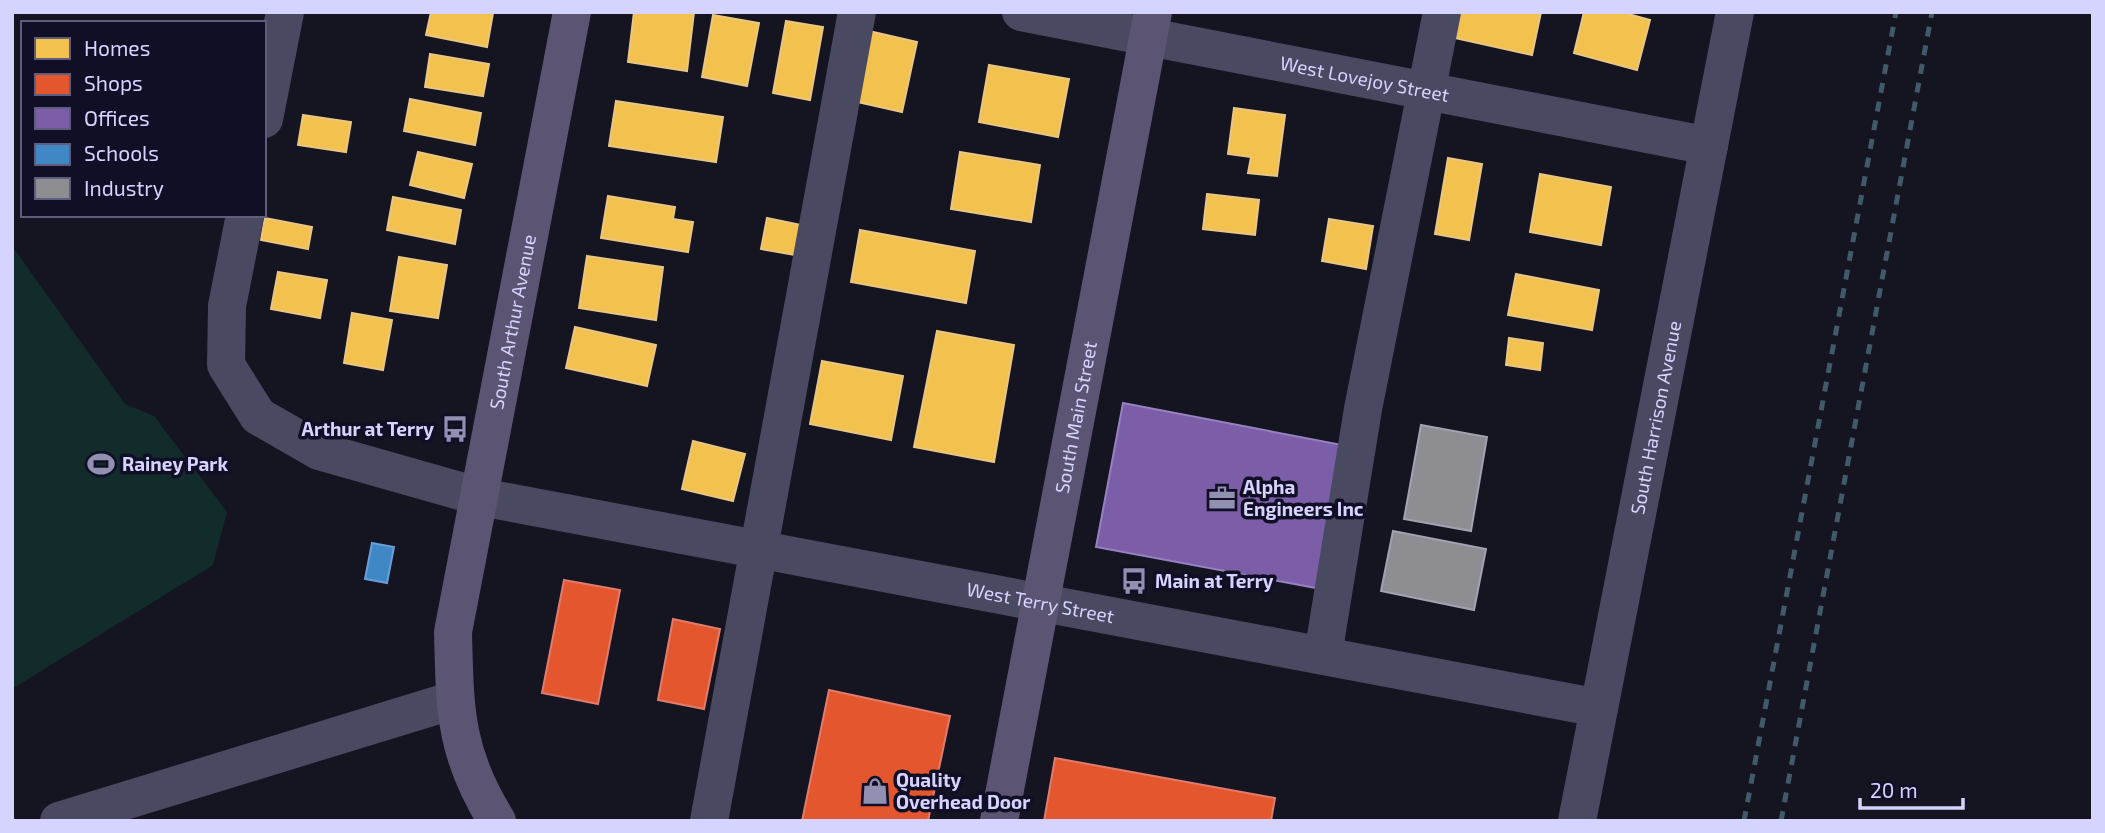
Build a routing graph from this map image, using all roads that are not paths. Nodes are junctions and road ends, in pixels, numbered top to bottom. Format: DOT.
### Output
graph roads {
  1 [pos="285,12"];
  2 [pos="572,12"];
  3 [pos="857,12"];
  4 [pos="1021,12"];
  5 [pos="1442,12"];
  6 [pos="1735,12"];
  7 [pos="1150,25"];
  8 [pos="1426,93"];
  9 [pos="266,109"];
  10 [pos="1709,146"];
  11 [pos="245,217"];
  12 [pos="481,496"];
  13 [pos="757,549"];
  14 [pos="1039,602"];
  15 [pos="1323,655"];
  16 [pos="454,700"];
  17 [pos="1599,708"];
  18 [pos="59,821"];
  19 [pos="497,821"];
  20 [pos="709,821"];
  21 [pos="999,821"];
  22 [pos="1577,821"];
  1 -- 9 [label="street"];
  2 -- 12 [label="main road, South Arthur Avenue"];
  3 -- 13 [label="street"];
  4 -- 7 [label="street, West Lovejoy Street"];
  5 -- 8 [label="street"];
  6 -- 10 [label="street, South Harrison Avenue"];
  7 -- 8 [label="street, West Lovejoy Street"];
  7 -- 14 [label="main road, South Main Street"];
  8 -- 10 [label="street, West Lovejoy Street"];
  8 -- 15 [label="street"];
  10 -- 17 [label="street, South Harrison Avenue"];
  11 -- 12 [label="street, West Terry Street"];
  12 -- 13 [label="street, West Terry Street"];
  12 -- 16 [label="main road, South Arthur Avenue"];
  13 -- 14 [label="street, West Terry Street"];
  13 -- 20 [label="street"];
  14 -- 15 [label="street, West Terry Street"];
  14 -- 21 [label="main road, South Main Street"];
  15 -- 17 [label="street, West Terry Street"];
  16 -- 18 [label="street"];
  16 -- 19 [label="main road, South Arthur Avenue"];
  17 -- 22 [label="street, South Harrison Avenue"];
}
